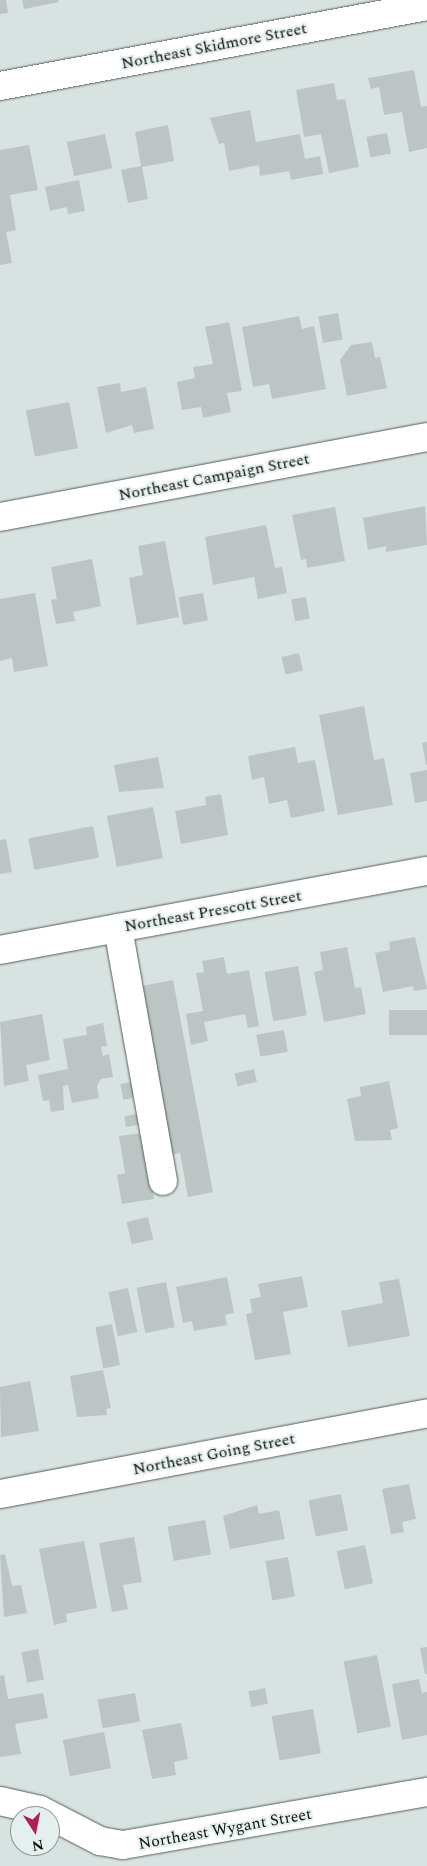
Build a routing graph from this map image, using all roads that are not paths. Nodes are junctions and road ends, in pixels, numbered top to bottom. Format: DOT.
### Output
graph roads {
  1 [pos="427,6"];
  2 [pos="0,86"];
  3 [pos="427,437"];
  4 [pos="0,517"];
  5 [pos="427,871"];
  6 [pos="118,928"];
  7 [pos="0,950"];
  8 [pos="162,1181"];
  9 [pos="427,1413"];
  10 [pos="0,1494"];
  11 [pos="427,1792"];
  12 [pos="0,1801"];
  1 -- 2 [label="street, Northeast Skidmore Street"];
  3 -- 4 [label="street, Northeast Campaign Street"];
  5 -- 6 [label="street, Northeast Prescott Street"];
  6 -- 7 [label="street, Northeast Prescott Street"];
  6 -- 8 [label="street"];
  9 -- 10 [label="street, Northeast Going Street"];
  11 -- 12 [label="street, Northeast Wygant Street"];
}
